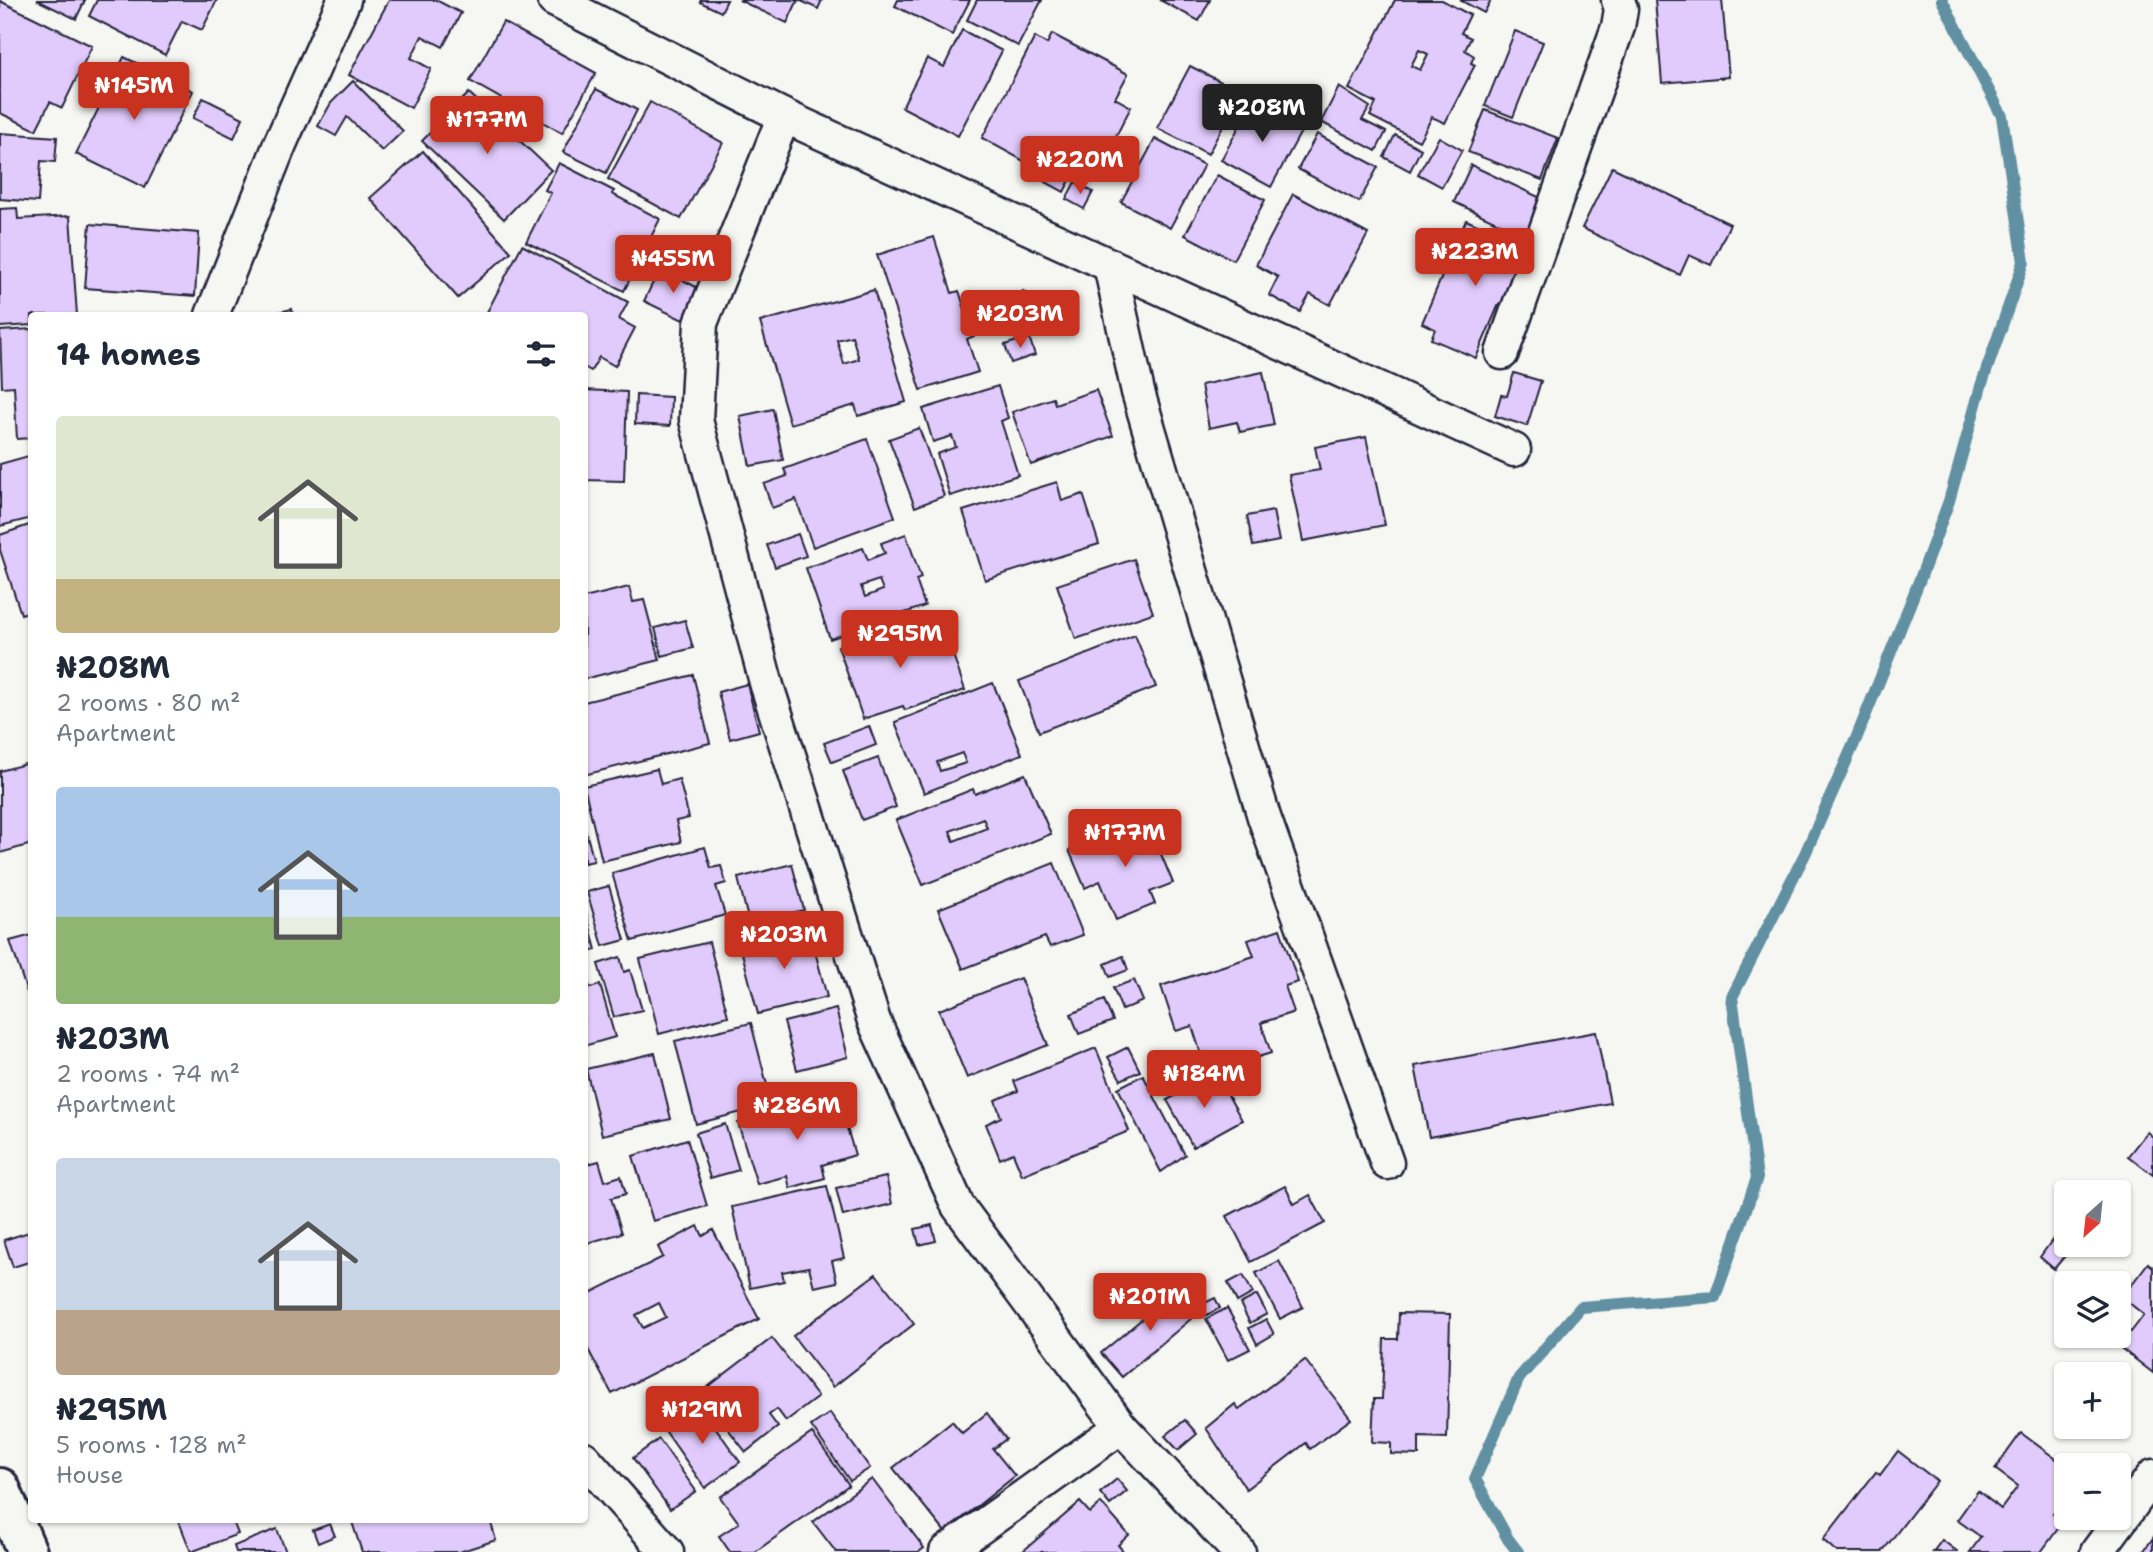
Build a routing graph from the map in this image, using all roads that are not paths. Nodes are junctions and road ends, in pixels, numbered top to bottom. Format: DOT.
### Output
graph roads {
  1 [pos="344,0"];
  2 [pos="554,0"];
  3 [pos="1618,0"];
  4 [pos="783,116"];
  5 [pos="1110,265"];
  6 [pos="213,312"];
  7 [pos="1502,353"];
  8 [pos="1514,450"];
  9 [pos="1387,1163"];
  10 [pos="1121,1427"];
  11 [pos="588,1463"];
  12 [pos="2153,1476"];
  13 [pos="0,1488"];
  14 [pos="27,1552"];
  15 [pos="667,1552"];
  16 [pos="946,1552"];
  17 [pos="1239,1552"];
  18 [pos="2097,1552"];
  1 -- 6 [label="street"];
  2 -- 4 [label="street"];
  3 -- 7 [label="street"];
  4 -- 5 [label="street"];
  4 -- 10 [label="street"];
  5 -- 8 [label="street"];
  5 -- 9 [label="street"];
  10 -- 16 [label="street"];
  10 -- 17 [label="street"];
  11 -- 15 [label="street"];
  12 -- 18 [label="street"];
  13 -- 14 [label="street"];
}
